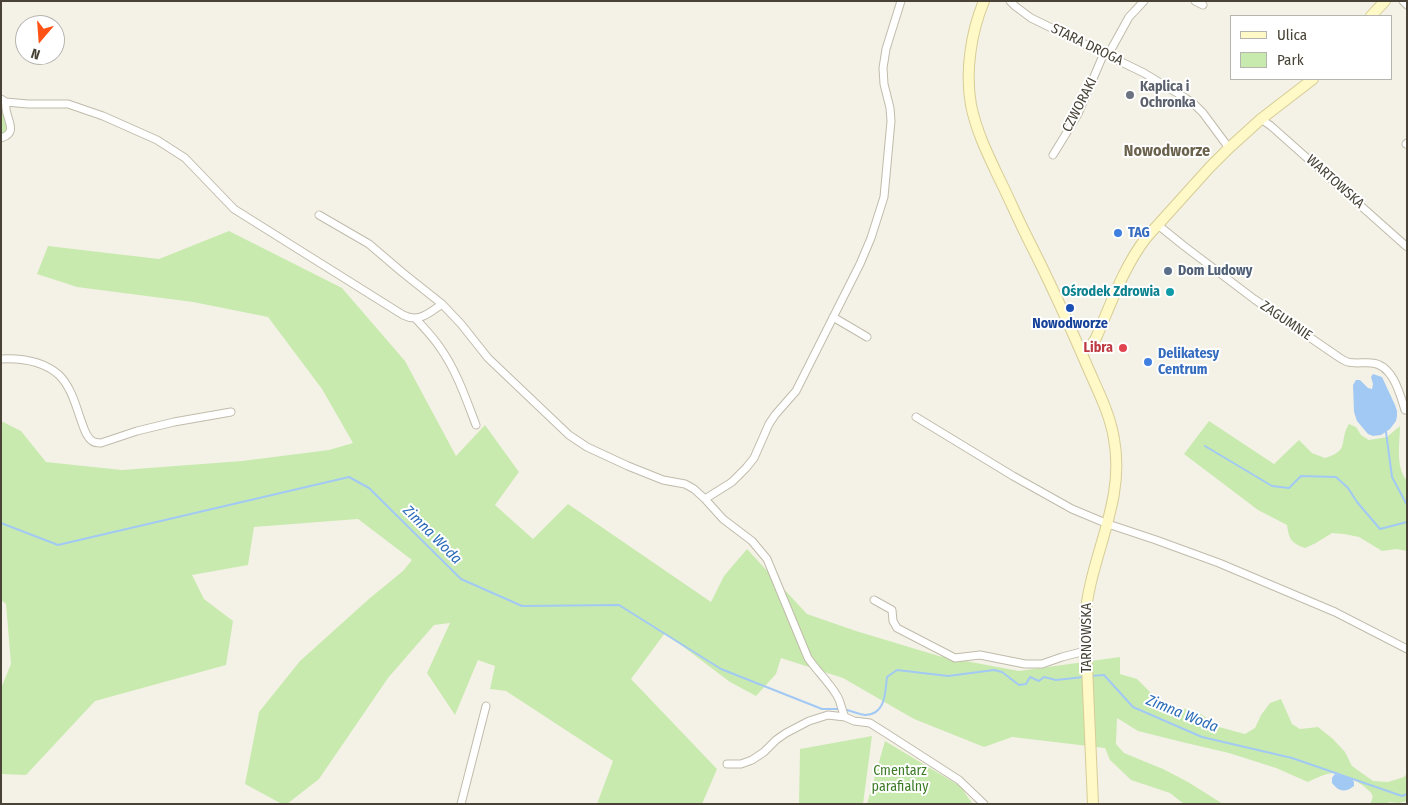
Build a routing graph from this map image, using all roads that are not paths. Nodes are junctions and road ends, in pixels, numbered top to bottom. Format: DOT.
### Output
graph roads {
  1 [pos="901,1"];
  2 [pos="984,1"];
  3 [pos="1010,1"];
  4 [pos="1144,1"];
  5 [pos="1195,1"];
  6 [pos="1386,1"];
  7 [pos="1403,1"];
  8 [pos="1202,5"];
  9 [pos="1407,5"];
  10 [pos="1372,15"];
  11 [pos="1106,54"];
  12 [pos="1311,80"];
  13 [pos="4,100"];
  14 [pos="1261,119"];
  15 [pos="1,138"];
  16 [pos="1229,148"];
  17 [pos="1053,155"];
  18 [pos="319,215"];
  19 [pos="1158,225"];
  20 [pos="1407,247"];
  21 [pos="442,304"];
  22 [pos="833,317"];
  23 [pos="416,319"];
  24 [pos="866,337"];
  25 [pos="1081,352"];
  26 [pos="1,359"];
  27 [pos="1405,410"];
  28 [pos="231,412"];
  29 [pos="916,417"];
  30 [pos="476,425"];
  31 [pos="705,499"];
  32 [pos="1108,524"];
  33 [pos="874,600"];
  34 [pos="1407,649"];
  35 [pos="1085,651"];
  36 [pos="486,706"];
  37 [pos="845,717"];
  38 [pos="727,764"];
  39 [pos="461,804"];
  40 [pos="984,804"];
  41 [pos="1094,804"];
  1 -- 22 [label="street"];
  2 -- 25 [label="main road, TARNOWSKA"];
  3 -- 11 [label="street, STARA DROGA"];
  4 -- 11 [label="street, CZWORAKI"];
  5 -- 8 [label="street"];
  6 -- 10 [label="main road"];
  7 -- 9 [label="street"];
  11 -- 16 [label="street, STARA DROGA"];
  11 -- 17 [label="street, CZWORAKI"];
  12 -- 14 [label="main road"];
  13 -- 15 [label="street"];
  13 -- 23 [label="street"];
  14 -- 16 [label="main road"];
  14 -- 20 [label="street, WARTOWSKA"];
  16 -- 19 [label="main road"];
  18 -- 21 [label="street"];
  19 -- 25 [label="main road"];
  19 -- 27 [label="street, ZAGUMNIE"];
  21 -- 23 [label="street"];
  21 -- 31 [label="street"];
  22 -- 24 [label="street"];
  22 -- 31 [label="street"];
  23 -- 30 [label="street"];
  25 -- 32 [label="main road, TARNOWSKA"];
  26 -- 28 [label="street"];
  29 -- 32 [label="street"];
  31 -- 37 [label="street"];
  32 -- 34 [label="street"];
  32 -- 35 [label="main road, TARNOWSKA"];
  33 -- 35 [label="street"];
  35 -- 41 [label="main road, TARNOWSKA"];
  36 -- 39 [label="street"];
  37 -- 38 [label="street"];
  37 -- 40 [label="street"];
}
